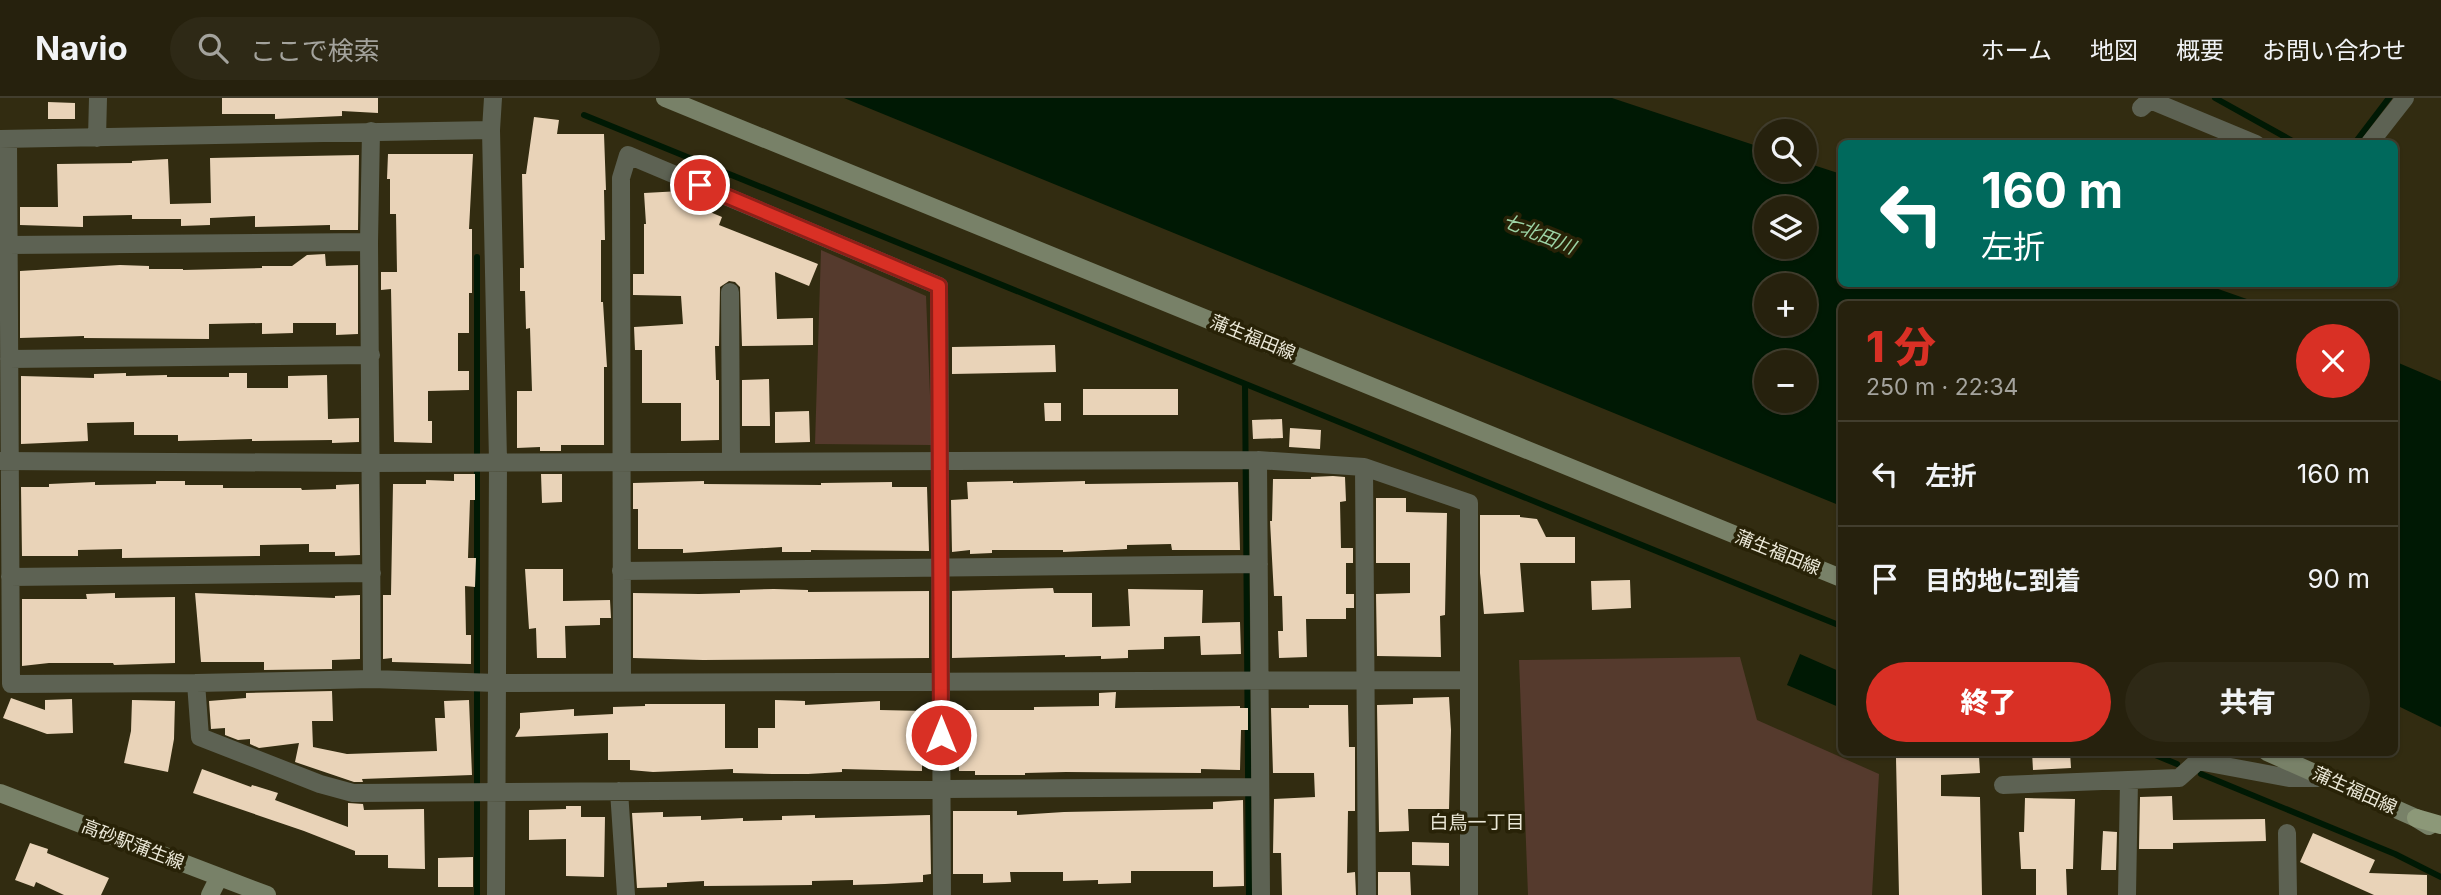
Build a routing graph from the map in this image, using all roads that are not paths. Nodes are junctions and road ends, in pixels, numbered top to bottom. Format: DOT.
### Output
graph roads {
  1 [pos="98,98"];
  2 [pos="494,98"];
  3 [pos="665,98"];
  4 [pos="2405,98"];
  5 [pos="2141,108"];
  6 [pos="491,130"];
  7 [pos="371,131"];
  8 [pos="97,138"];
  9 [pos="4,139"];
  10 [pos="2246,140"];
  11 [pos="2371,140"];
  12 [pos="369,242"];
  13 [pos="8,244"];
  14 [pos="730,292"];
  15 [pos="371,355"];
  16 [pos="9,359"];
  17 [pos="1250,460"];
  18 [pos="5,461"];
  19 [pos="484,461"];
  20 [pos="621,461"];
  21 [pos="731,461"];
  22 [pos="939,461"];
  23 [pos="370,463"];
  24 [pos="1364,467"];
  25 [pos="1251,564"];
  26 [pos="940,568"];
  27 [pos="621,571"];
  28 [pos="372,573"];
  29 [pos="10,577"];
  30 [pos="1838,577"];
  31 [pos="372,679"];
  32 [pos="1366,680"];
  33 [pos="1469,680"];
  34 [pos="1251,681"];
  35 [pos="484,682"];
  36 [pos="622,682"];
  37 [pos="941,682"];
  38 [pos="196,683"];
  39 [pos="2277,756"];
  40 [pos="2329,778"];
  41 [pos="2129,780"];
  42 [pos="2003,785"];
  43 [pos="1252,787"];
  44 [pos="942,789"];
  45 [pos="483,791"];
  46 [pos="619,791"];
  47 [pos="0,793"];
  48 [pos="2417,818"];
  49 [pos="2441,825"];
  50 [pos="2287,833"];
  51 [pos="2441,833"];
  52 [pos="219,877"];
  53 [pos="210,895"];
  54 [pos="267,895"];
  55 [pos="496,895"];
  56 [pos="626,895"];
  57 [pos="942,895"];
  58 [pos="1261,895"];
  59 [pos="1367,895"];
  60 [pos="1469,895"];
  61 [pos="2127,895"];
  62 [pos="2288,895"];
  1 -- 8 [label="street"];
  2 -- 6 [label="street"];
  3 -- 30 [label="main road, 蒲生福田線"];
  4 -- 11 [label="street"];
  5 -- 10 [label="street"];
  6 -- 7 [label="street"];
  6 -- 19 [label="street"];
  7 -- 8 [label="street"];
  7 -- 12 [label="street"];
  8 -- 9 [label="street"];
  9 -- 13 [label="street"];
  12 -- 13 [label="street"];
  12 -- 15 [label="street"];
  13 -- 16 [label="street"];
  14 -- 21 [label="street"];
  15 -- 16 [label="street"];
  15 -- 23 [label="street"];
  16 -- 18 [label="street"];
  17 -- 22 [label="street"];
  17 -- 24 [label="street"];
  17 -- 25 [label="street"];
  18 -- 23 [label="street"];
  18 -- 29 [label="street"];
  19 -- 20 [label="street"];
  19 -- 23 [label="street"];
  19 -- 35 [label="street"];
  20 -- 21 [label="street"];
  20 -- 22 [label="street"];
  20 -- 27 [label="street"];
  21 -- 22 [label="street"];
  22 -- 26 [label="street"];
  23 -- 28 [label="street"];
  24 -- 32 [label="street"];
  24 -- 33 [label="street"];
  25 -- 26 [label="street"];
  25 -- 34 [label="street"];
  26 -- 27 [label="street"];
  26 -- 37 [label="street"];
  27 -- 36 [label="street"];
  28 -- 29 [label="street"];
  28 -- 31 [label="street"];
  29 -- 38 [label="street"];
  31 -- 35 [label="street"];
  31 -- 38 [label="street"];
  32 -- 33 [label="street"];
  32 -- 34 [label="street"];
  32 -- 59 [label="street"];
  33 -- 60 [label="street"];
  34 -- 37 [label="street"];
  34 -- 43 [label="street"];
  35 -- 36 [label="street"];
  35 -- 45 [label="street"];
  36 -- 37 [label="street"];
  37 -- 44 [label="street"];
  38 -- 45 [label="street"];
  39 -- 40 [label="main road, 蒲生福田線"];
  40 -- 41 [label="street"];
  40 -- 48 [label="main road, 蒲生福田線"];
  41 -- 42 [label="street"];
  41 -- 61 [label="street"];
  43 -- 44 [label="street"];
  43 -- 58 [label="street"];
  44 -- 46 [label="street"];
  44 -- 57 [label="street"];
  45 -- 46 [label="street"];
  45 -- 55 [label="street"];
  46 -- 56 [label="street"];
  47 -- 52 [label="main road, 高砂駅蒲生線"];
  48 -- 49 [label="main road"];
  48 -- 51 [label="main road, 蒲生福田線"];
  50 -- 62 [label="street"];
  52 -- 53 [label="main road"];
  52 -- 54 [label="main road, 高砂駅蒲生線"];
}
